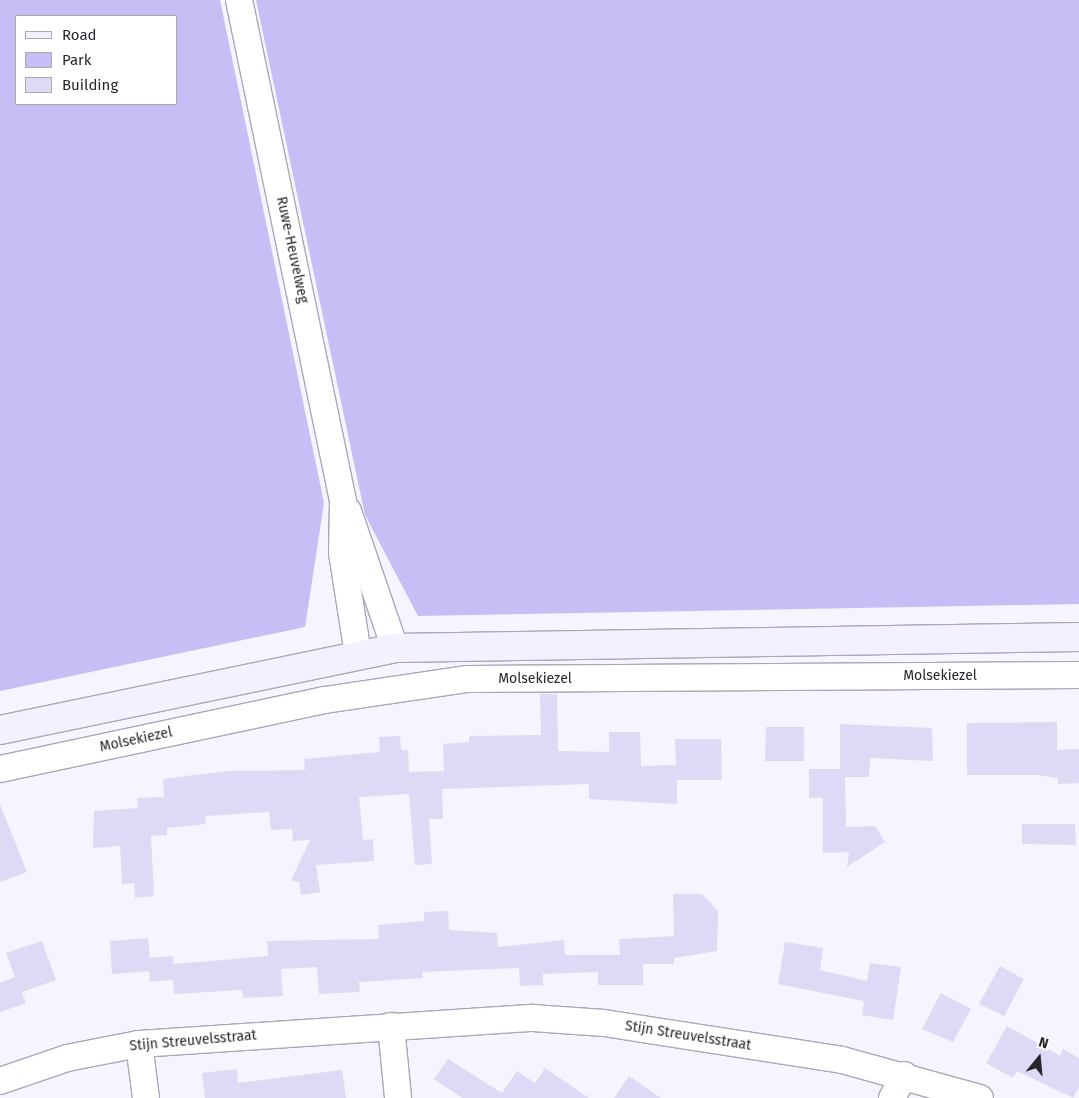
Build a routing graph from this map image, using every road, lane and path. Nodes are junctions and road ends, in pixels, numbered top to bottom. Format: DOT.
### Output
graph roads {
  1 [pos="239,0"];
  2 [pos="343,501"];
  3 [pos="1079,637"];
  4 [pos="395,648"];
  5 [pos="358,654"];
  6 [pos="1079,675"];
  7 [pos="0,730"];
  8 [pos="0,769"];
  9 [pos="391,1026"];
  10 [pos="139,1044"];
  11 [pos="904,1075"];
  12 [pos="0,1081"];
  13 [pos="146,1098"];
  14 [pos="398,1098"];
  15 [pos="892,1098"];
  16 [pos="980,1098"];
  1 -- 2 [label="street, Ruwe-Heuvelweg"];
  2 -- 4 [label="street, Ruwe-Heuvelweg"];
  2 -- 5 [label="street, Ruwe-Heuvelweg"];
  3 -- 4 [label="main road"];
  4 -- 5 [label="main road"];
  5 -- 7 [label="main road"];
  6 -- 8 [label="street, Molsekiezel"];
  9 -- 10 [label="street, Stijn Streuvelsstraat"];
  9 -- 11 [label="street, Stijn Streuvelsstraat"];
  9 -- 14 [label="street"];
  10 -- 12 [label="street, Stijn Streuvelsstraat"];
  10 -- 13 [label="street"];
  11 -- 15 [label="street"];
  11 -- 16 [label="street, Stijn Streuvelsstraat"];
}
